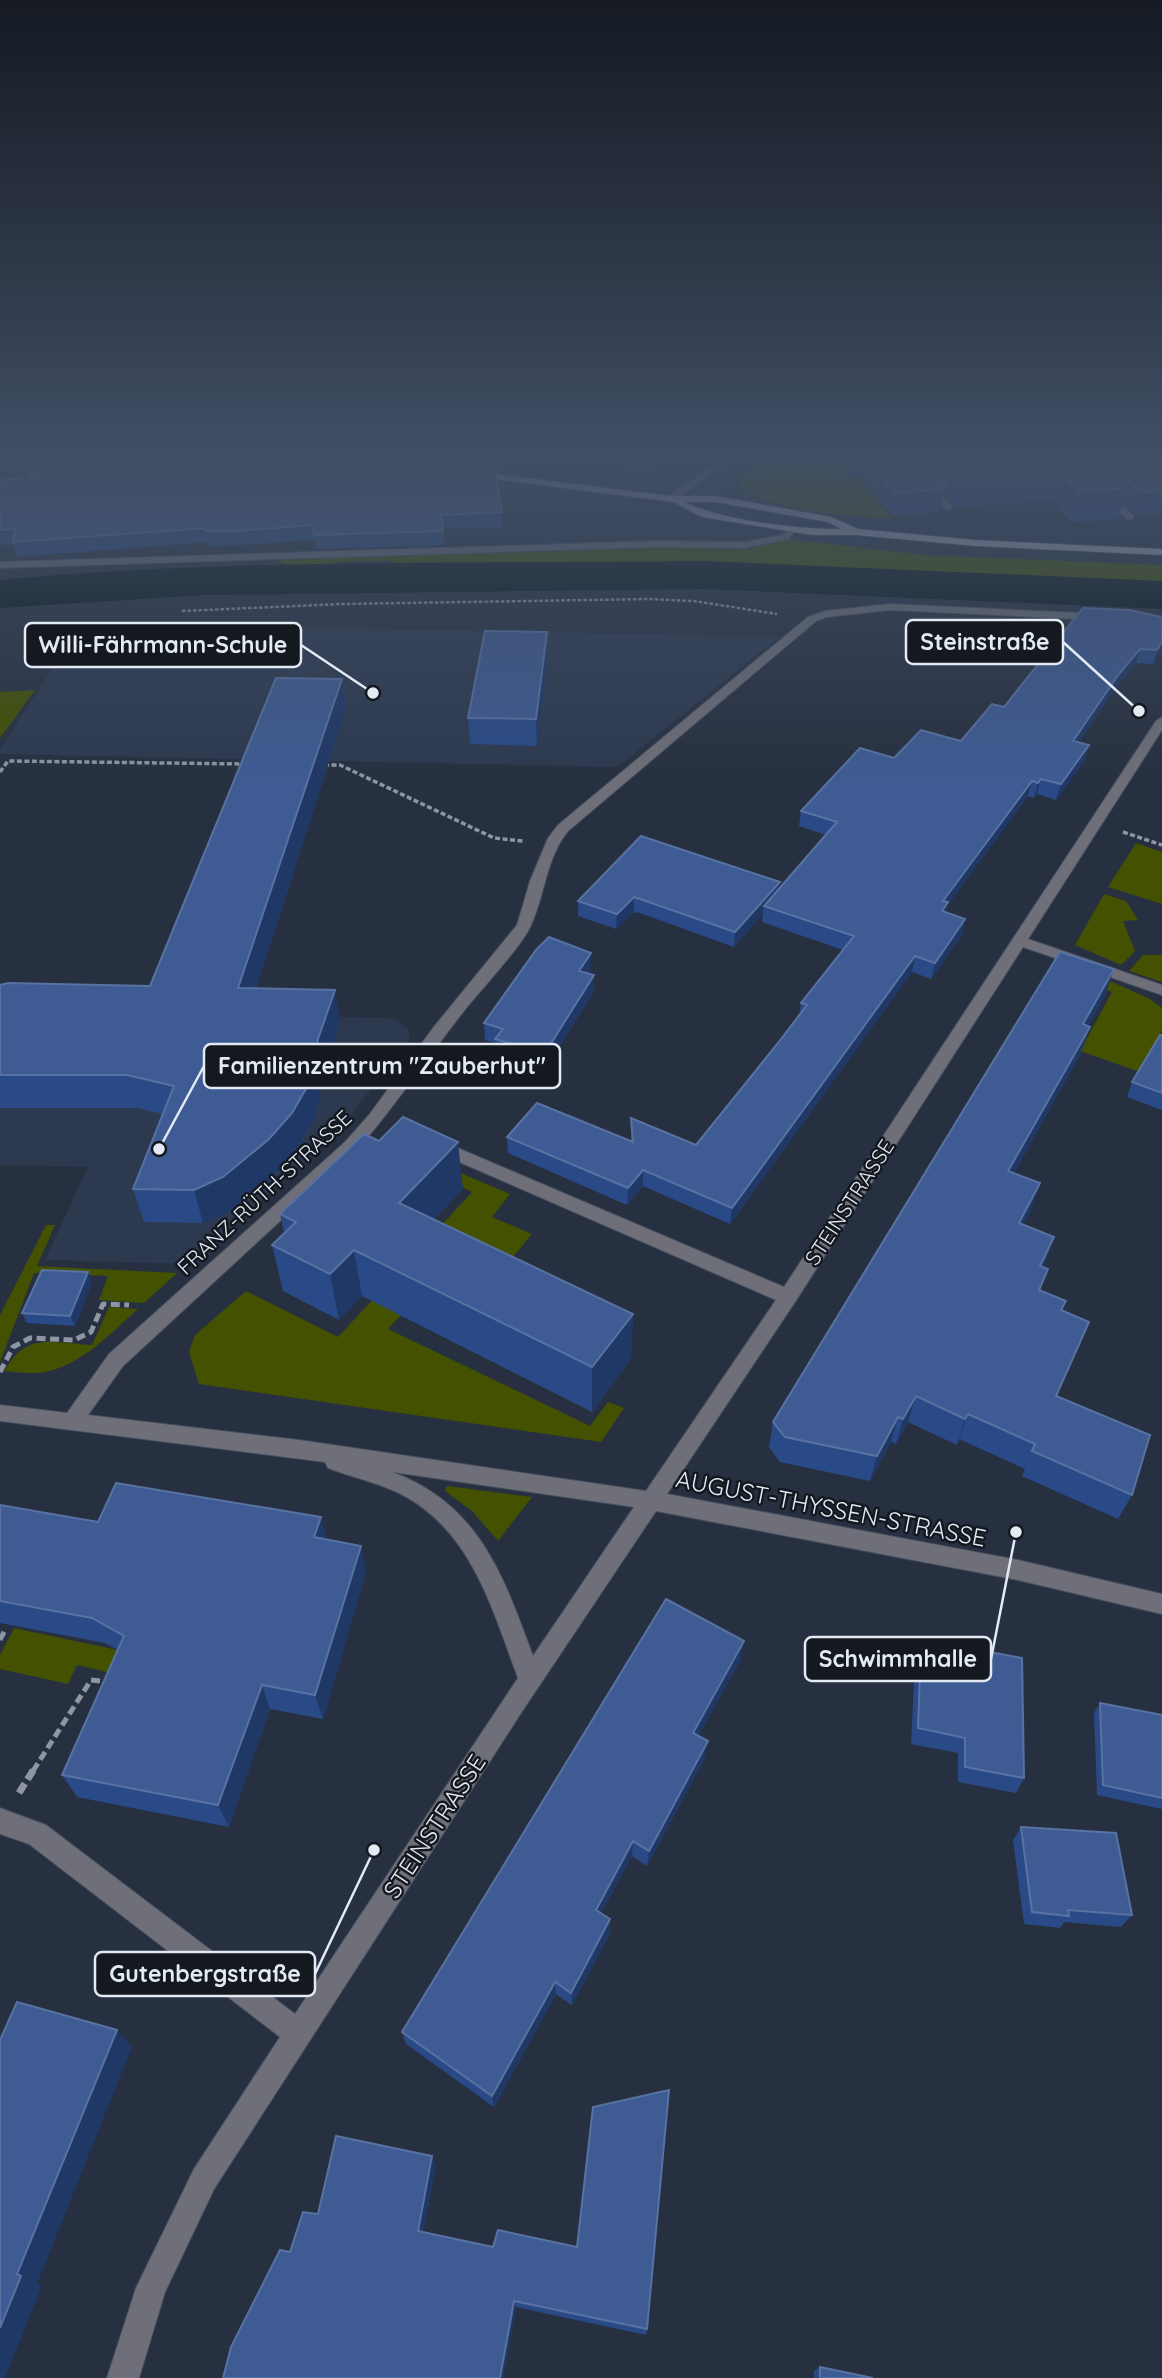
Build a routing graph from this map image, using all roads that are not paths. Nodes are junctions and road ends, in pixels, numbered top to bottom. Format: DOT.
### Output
graph roads {
  1 [pos="64,563"];
  2 [pos="0,565"];
  3 [pos="1108,617"];
  4 [pos="1162,720"];
  5 [pos="1018,940"];
  6 [pos="1162,990"];
  7 [pos="422,1139"];
  8 [pos="788,1297"];
  9 [pos="0,1413"];
  10 [pos="73,1420"];
  11 [pos="299,1449"];
  12 [pos="653,1501"];
  13 [pos="1162,1604"];
  14 [pos="530,1680"];
  15 [pos="1,1820"];
  16 [pos="297,2033"];
  17 [pos="123,2378"];
  1 -- 2 [label="street"];
  3 -- 10 [label="street, FRANZ-RÜTH-STRASSE"];
  4 -- 5 [label="street, STEINSTRASSE"];
  5 -- 6 [label="street"];
  5 -- 8 [label="street, STEINSTRASSE"];
  7 -- 8 [label="street"];
  8 -- 12 [label="street, STEINSTRASSE"];
  9 -- 10 [label="street"];
  10 -- 11 [label="street"];
  11 -- 12 [label="street, AUGUST-THYSSEN-STRASSE"];
  11 -- 14 [label="street"];
  12 -- 13 [label="street, AUGUST-THYSSEN-STRASSE"];
  12 -- 14 [label="street, STEINSTRASSE"];
  14 -- 16 [label="street, STEINSTRASSE"];
  15 -- 16 [label="street"];
  16 -- 17 [label="street, STEINSTRASSE"];
}
